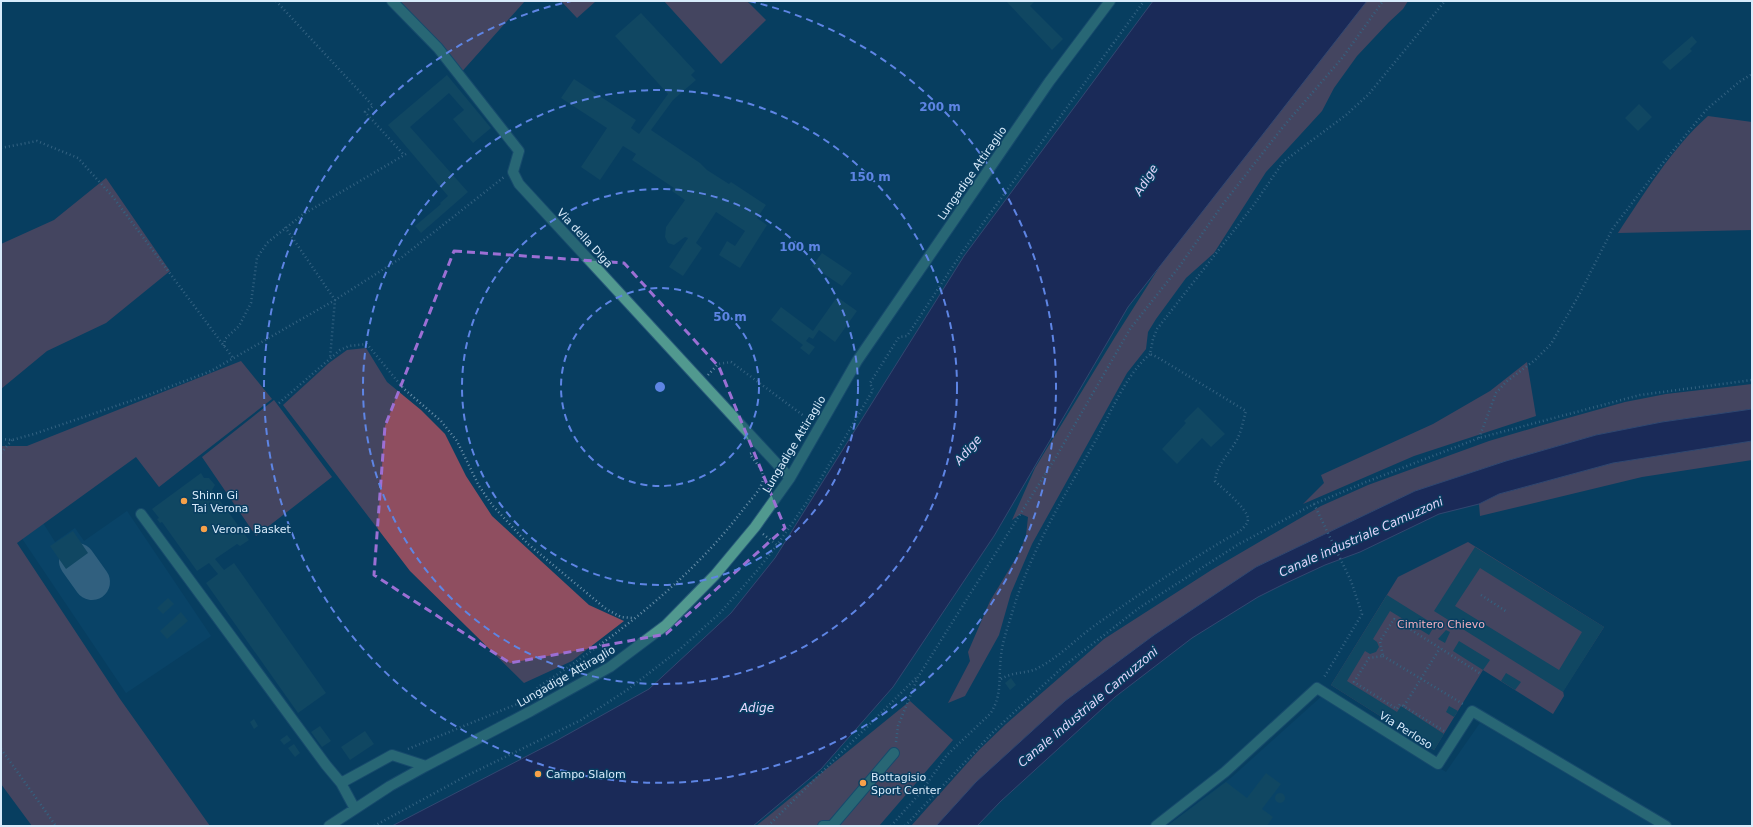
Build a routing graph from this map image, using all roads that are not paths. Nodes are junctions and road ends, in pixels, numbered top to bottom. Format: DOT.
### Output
graph roads {
  1 [pos="392,1"];
  2 [pos="1110,1"];
  3 [pos="790,478"];
  4 [pos="141,514"];
  5 [pos="894,753"];
  6 [pos="426,766"];
  7 [pos="341,783"];
  8 [pos="355,809"];
  9 [pos="329,826"];
  10 [pos="822,826"];
  11 [pos="829,826"];
  12 [pos="832,826"];
  13 [pos="1156,826"];
  14 [pos="1666,826"];
  1 -- 3 [label="street, Via della Diga"];
  2 -- 3 [label="street, Lungadige Attiraglio"];
  3 -- 6 [label="street, Lungadige Attiraglio"];
  4 -- 7 [label="street"];
  5 -- 12 [label="street"];
  6 -- 7 [label="street"];
  6 -- 8 [label="street, Lungadige Attiraglio"];
  7 -- 8 [label="street"];
  8 -- 9 [label="street, Lungadige Attiraglio"];
  10 -- 11 [label="street"];
  13 -- 14 [label="street, Via Perloso"];
}
